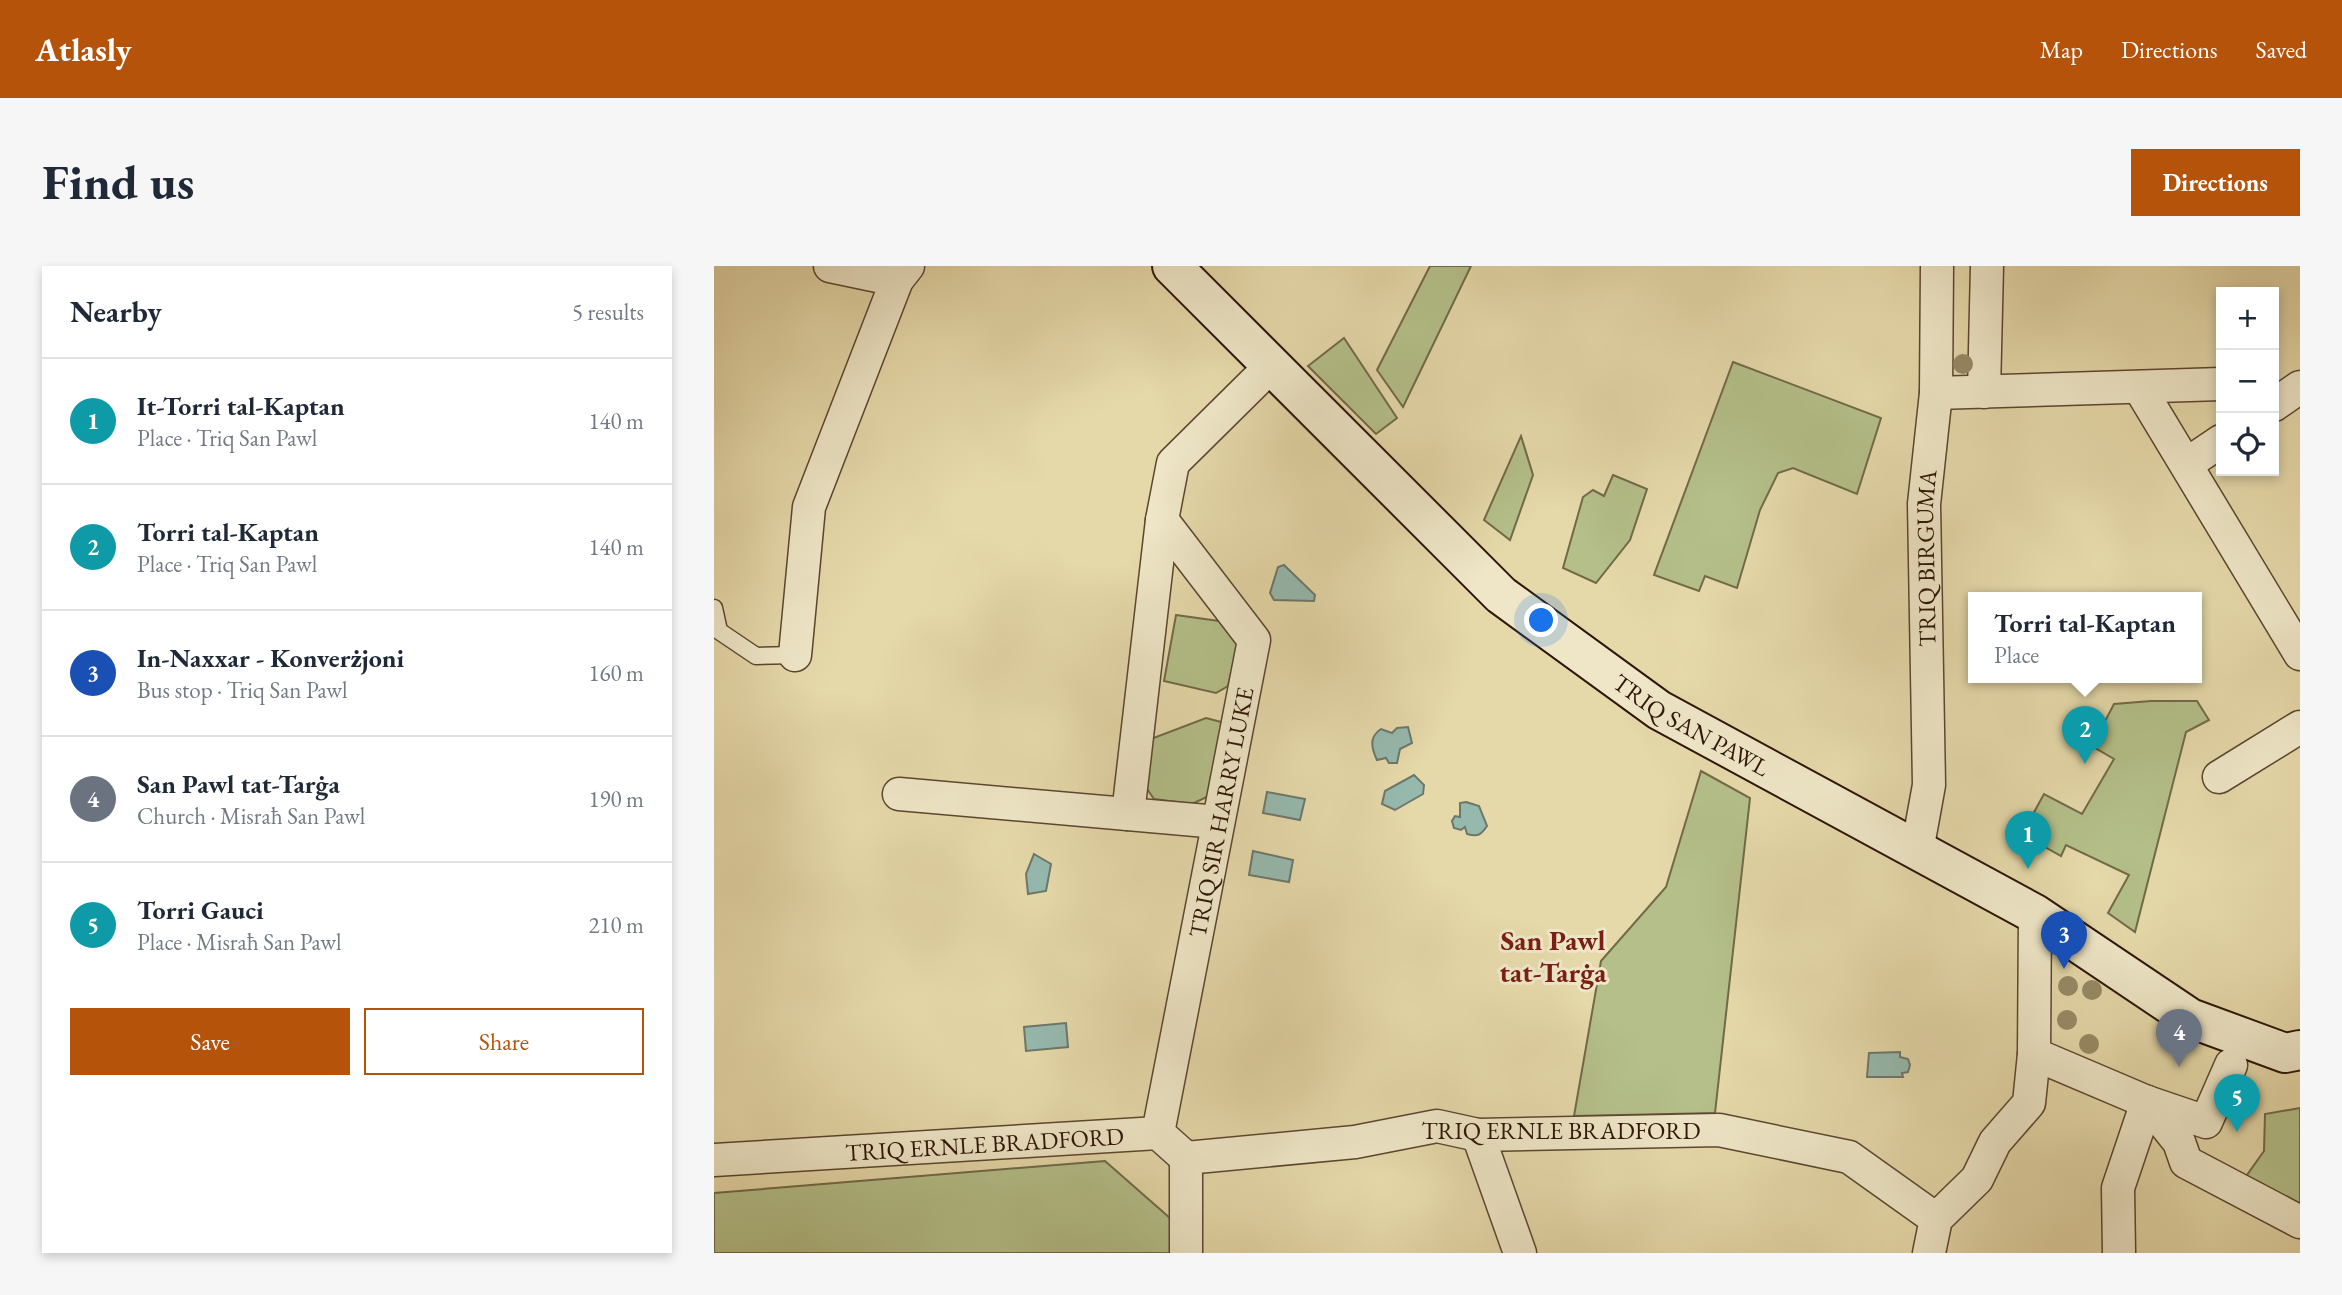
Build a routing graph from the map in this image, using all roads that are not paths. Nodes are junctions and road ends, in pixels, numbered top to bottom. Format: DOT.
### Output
graph roads {
  1 [pos="830,266"];
  2 [pos="1172,266"];
  3 [pos="1937,266"];
  4 [pos="1987,266"];
  5 [pos="903,273"];
  6 [pos="1271,366"];
  7 [pos="2279,383"];
  8 [pos="2216,384"];
  9 [pos="2300,384"];
  10 [pos="2139,387"];
  11 [pos="1983,392"];
  12 [pos="1936,393"];
  13 [pos="2279,401"];
  14 [pos="2216,444"];
  15 [pos="2187,464"];
  16 [pos="1162,520"];
  17 [pos="714,608"];
  18 [pos="2300,654"];
  19 [pos="796,655"];
  20 [pos="2300,727"];
  21 [pos="2219,777"];
  22 [pos="899,794"];
  23 [pos="1128,814"];
  24 [pos="1218,822"];
  25 [pos="1916,851"];
  26 [pos="2035,914"];
  27 [pos="2300,1050"];
  28 [pos="2034,1054"];
  29 [pos="2231,1065"];
  30 [pos="2147,1102"];
  31 [pos="1158,1133"];
  32 [pos="1478,1135"];
  33 [pos="1186,1158"];
  34 [pos="714,1160"];
  35 [pos="1936,1219"];
  36 [pos="2300,1222"];
  37 [pos="1186,1253"];
  38 [pos="1520,1253"];
  39 [pos="1929,1253"];
  40 [pos="2119,1253"];
  1 -- 5 [label="street"];
  2 -- 6 [label="main road, TRIQ SAN PAWL"];
  3 -- 12 [label="street, TRIQ BIRGUMA"];
  4 -- 11 [label="street"];
  5 -- 19 [label="street"];
  6 -- 16 [label="street"];
  6 -- 25 [label="main road, TRIQ SAN PAWL"];
  7 -- 9 [label="street"];
  8 -- 10 [label="street"];
  9 -- 13 [label="street"];
  10 -- 11 [label="street"];
  10 -- 15 [label="street"];
  11 -- 12 [label="street"];
  12 -- 25 [label="street, TRIQ BIRGUMA"];
  14 -- 15 [label="street"];
  15 -- 18 [label="street"];
  16 -- 23 [label="street"];
  16 -- 24 [label="street, TRIQ SIR HARRY LUKE"];
  17 -- 19 [label="lane"];
  20 -- 21 [label="street"];
  22 -- 23 [label="street"];
  23 -- 24 [label="street"];
  24 -- 31 [label="street, TRIQ SIR HARRY LUKE"];
  25 -- 26 [label="main road, TRIQ SAN PAWL"];
  26 -- 27 [label="main road, TRIQ SAN PAWL"];
  26 -- 28 [label="street"];
  28 -- 30 [label="street"];
  28 -- 35 [label="street"];
  29 -- 30 [label="street"];
  30 -- 36 [label="street"];
  30 -- 40 [label="street"];
  31 -- 33 [label="street, TRIQ ERNLE BRADFORD"];
  31 -- 34 [label="street, TRIQ ERNLE BRADFORD"];
  32 -- 33 [label="street, TRIQ ERNLE BRADFORD"];
  32 -- 35 [label="street, TRIQ ERNLE BRADFORD"];
  32 -- 38 [label="street"];
  33 -- 37 [label="street"];
  35 -- 39 [label="street"];
}
